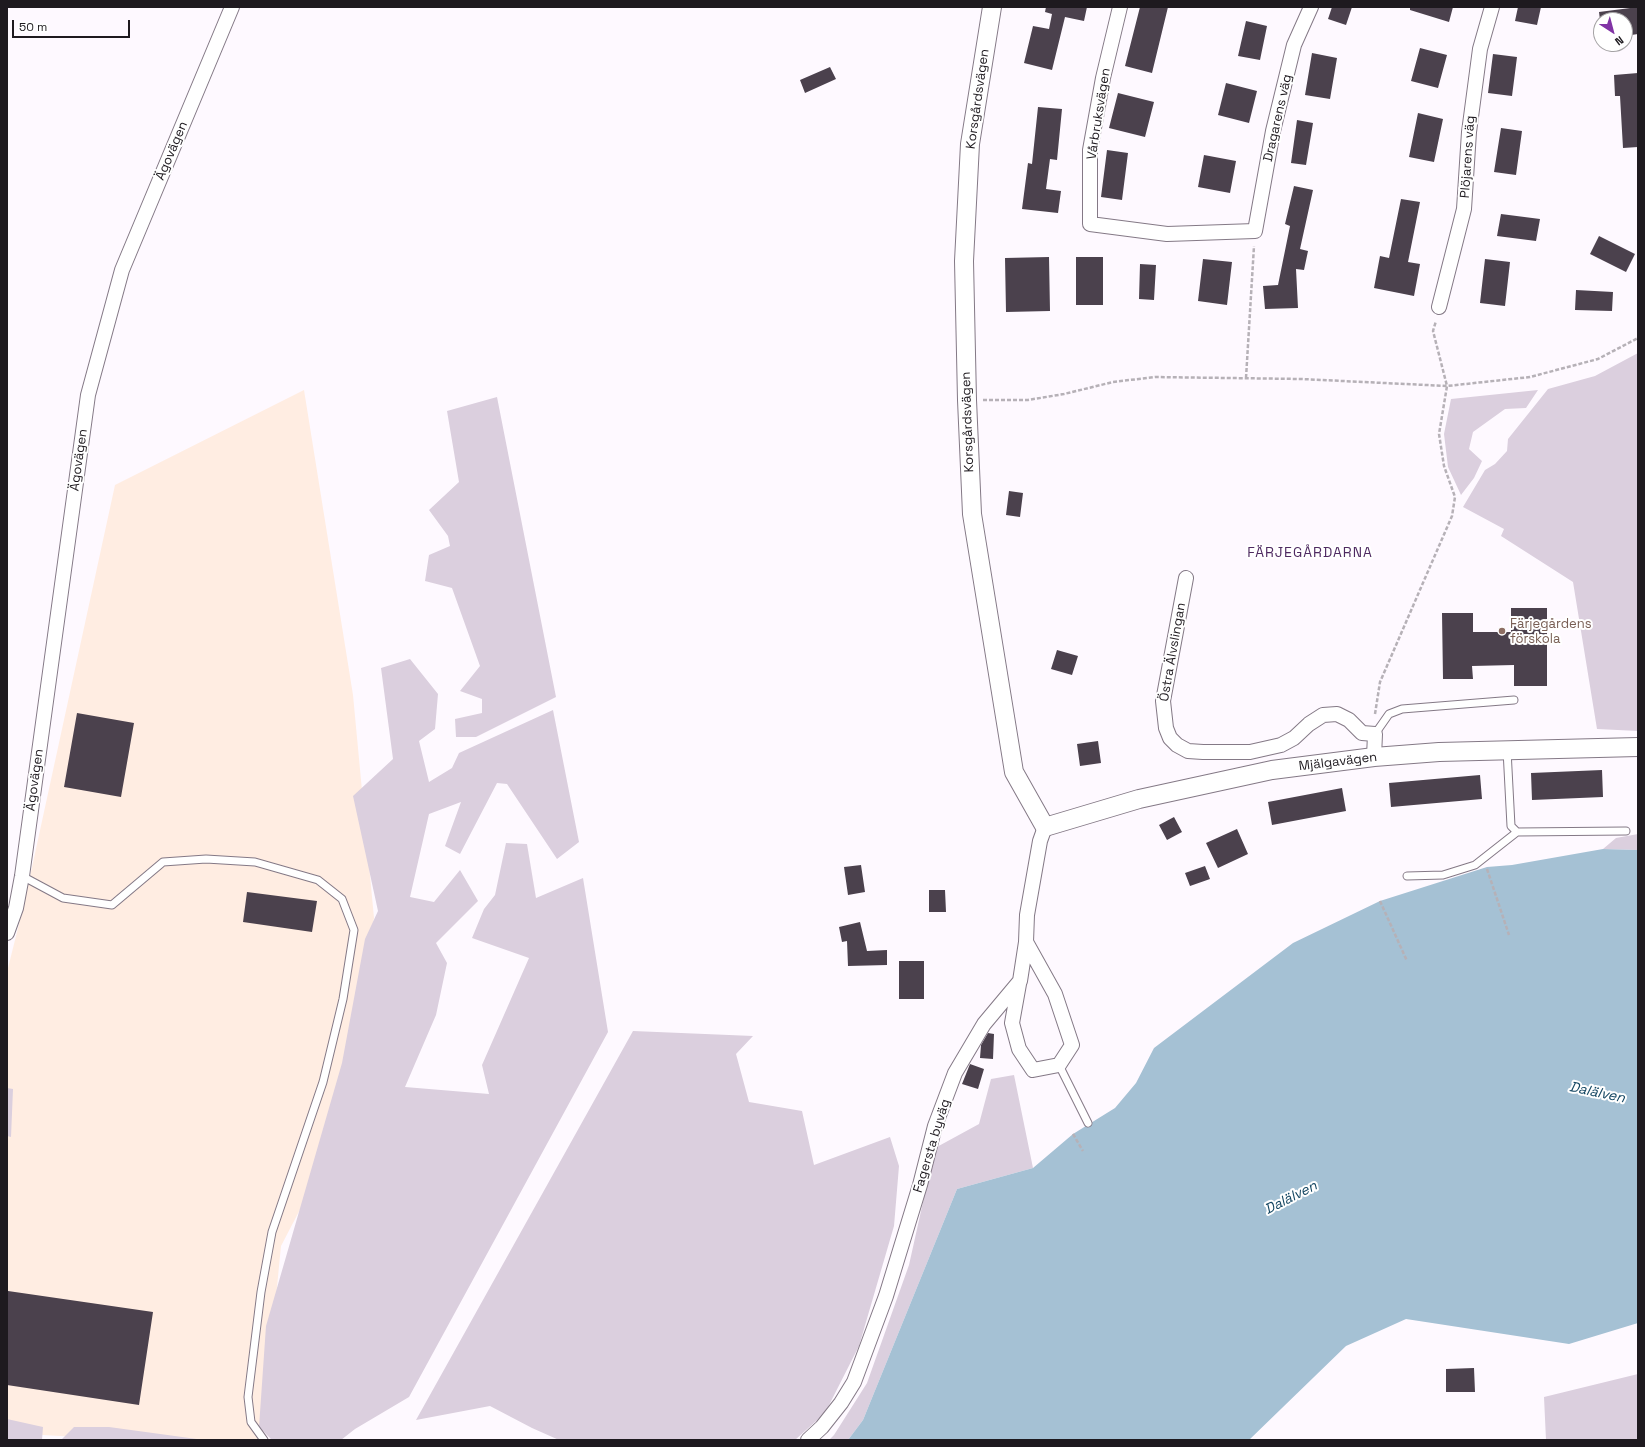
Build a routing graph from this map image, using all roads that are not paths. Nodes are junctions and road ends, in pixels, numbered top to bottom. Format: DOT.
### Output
graph roads {
  1 [pos="232,7"];
  2 [pos="992,7"];
  3 [pos="1120,7"];
  4 [pos="1311,7"];
  5 [pos="1492,7"];
  6 [pos="1255,231"];
  7 [pos="1439,307"];
  8 [pos="1186,578"];
  9 [pos="1514,700"];
  10 [pos="1375,734"];
  11 [pos="1638,747"];
  12 [pos="1507,750"];
  13 [pos="1374,757"];
  14 [pos="1045,827"];
  15 [pos="1626,831"];
  16 [pos="1517,832"];
  17 [pos="22,876"];
  18 [pos="1407,876"];
  19 [pos="7,933"];
  20 [pos="1026,942"];
  21 [pos="1020,981"];
  22 [pos="1059,1065"];
  23 [pos="1088,1124"];
  24 [pos="264,1440"];
  25 [pos="808,1440"];
  1 -- 17 [label="street, Ägovägen"];
  2 -- 14 [label="street, Korsgårdsvägen"];
  3 -- 6 [label="street, Vårbruksvägen"];
  4 -- 6 [label="street, Dragarens väg"];
  5 -- 7 [label="street, Plöjarens väg"];
  8 -- 10 [label="street, Östra Älvslingan"];
  9 -- 10 [label="lane"];
  10 -- 13 [label="street"];
  11 -- 12 [label="street, Mjälgavägen"];
  12 -- 13 [label="street, Mjälgavägen"];
  12 -- 16 [label="lane"];
  13 -- 14 [label="street, Mjälgavägen"];
  14 -- 20 [label="street"];
  15 -- 16 [label="lane"];
  16 -- 18 [label="lane"];
  17 -- 19 [label="street, Ägovägen"];
  17 -- 24 [label="lane"];
  20 -- 21 [label="street"];
  20 -- 22 [label="street"];
  21 -- 22 [label="street"];
  21 -- 25 [label="street, Fagersta byväg"];
  22 -- 23 [label="lane"];
}
